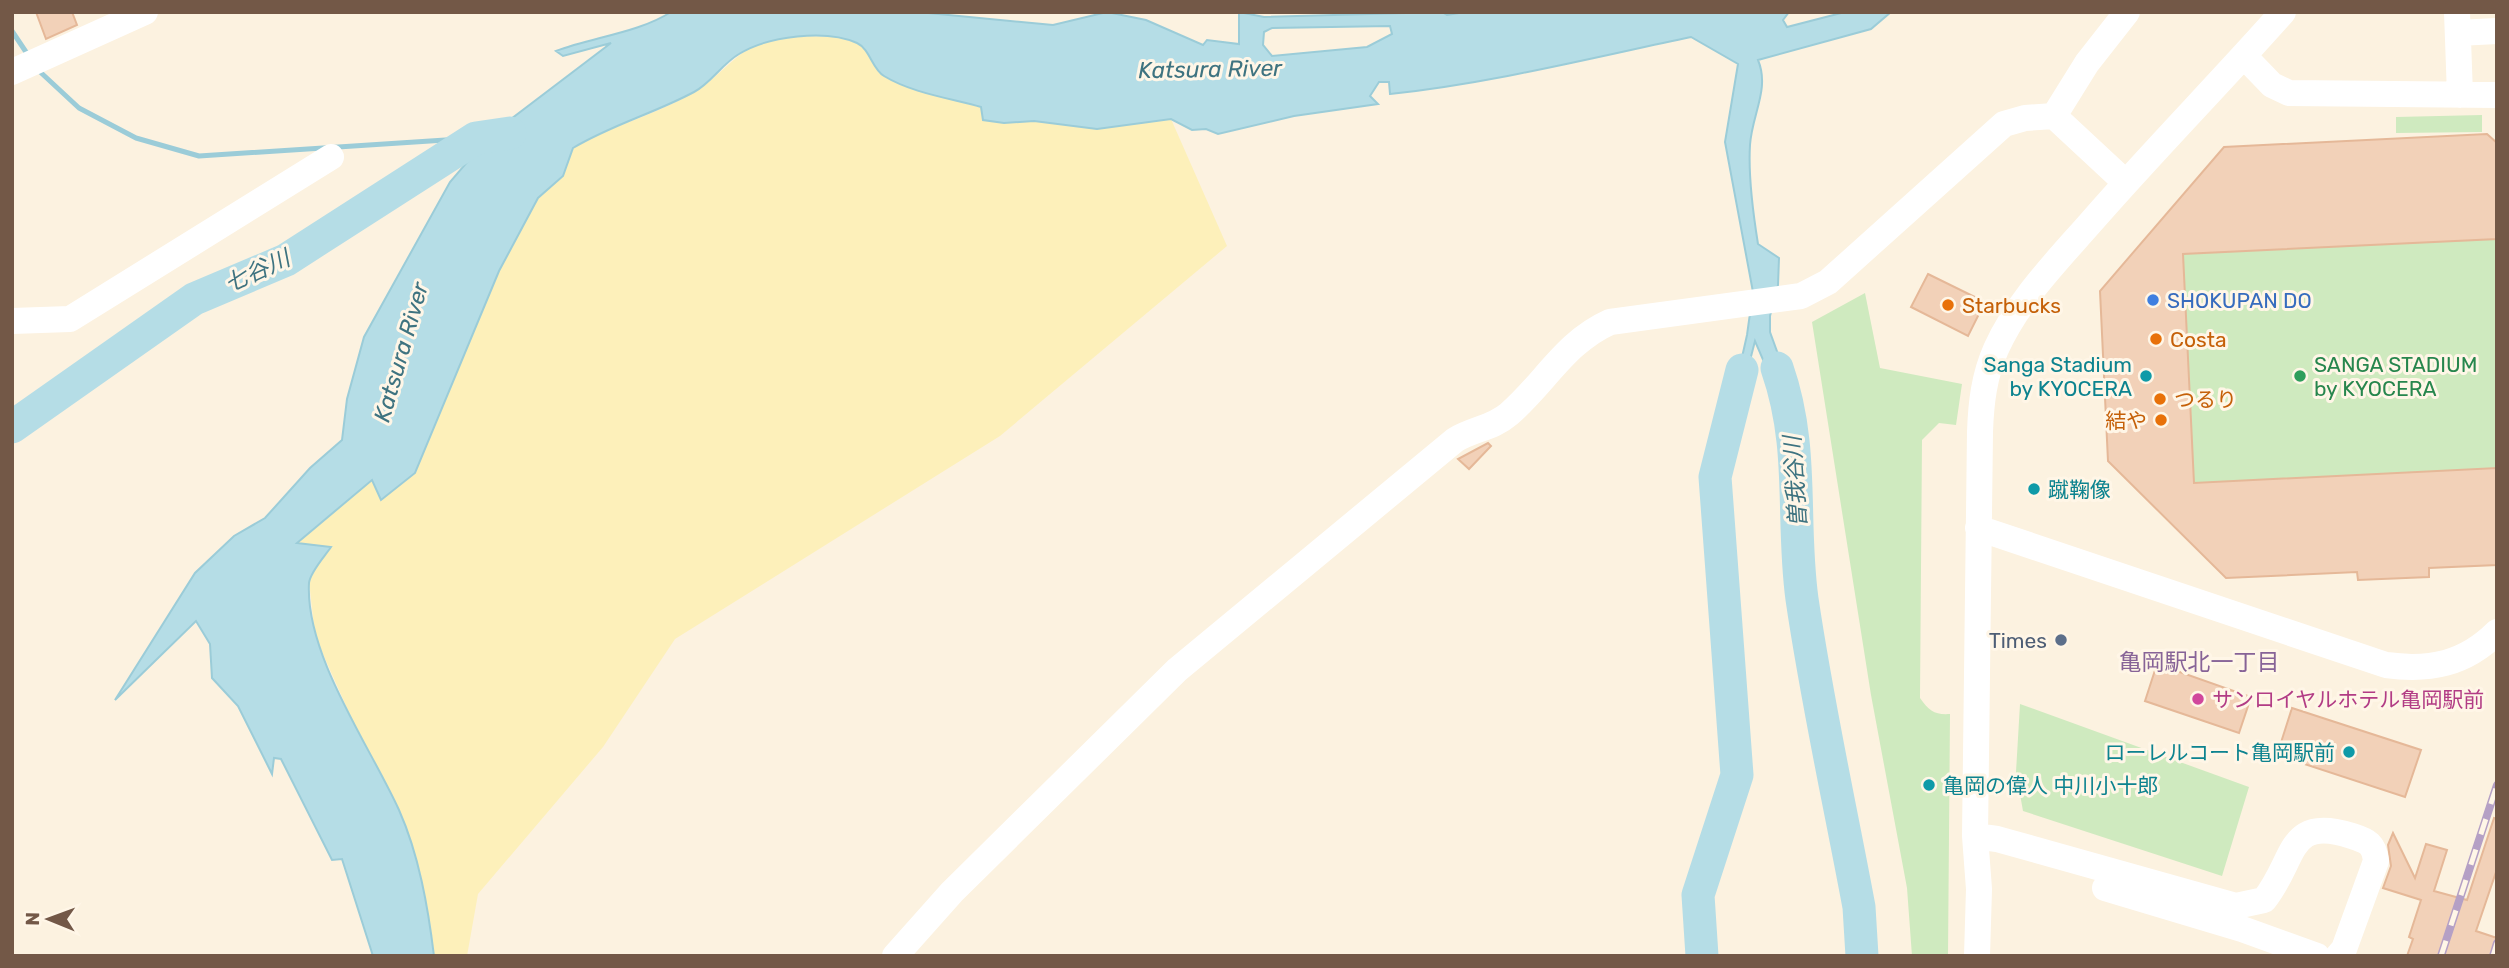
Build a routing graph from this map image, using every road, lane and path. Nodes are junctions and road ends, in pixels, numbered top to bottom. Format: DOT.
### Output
graph roads {
  1 [pos="145,12"];
  2 [pos="2127,12"];
  3 [pos="2283,12"];
  4 [pos="2457,22"];
  5 [pos="2497,31"];
  6 [pos="2244,57"];
  7 [pos="15,71"];
  8 [pos="2497,94"];
  9 [pos="2460,95"];
  10 [pos="2054,116"];
  11 [pos="331,157"];
  12 [pos="2125,182"];
  13 [pos="12,321"];
  14 [pos="1978,528"];
  15 [pos="2497,632"];
  16 [pos="1975,836"];
  17 [pos="895,956"];
  18 [pos="1977,956"];
  19 [pos="2318,956"];
  20 [pos="2338,956"];
  1 -- 7 [label="street"];
  2 -- 10 [label="street"];
  3 -- 6 [label="street"];
  4 -- 5 [label="street"];
  4 -- 9 [label="street"];
  6 -- 9 [label="street"];
  6 -- 12 [label="street"];
  8 -- 9 [label="street"];
  10 -- 12 [label="street"];
  10 -- 17 [label="street"];
  11 -- 13 [label="street"];
  12 -- 14 [label="street"];
  14 -- 15 [label="street"];
  14 -- 16 [label="street"];
  16 -- 18 [label="street"];
  16 -- 19 [label="street"];
  16 -- 20 [label="street"];
}
